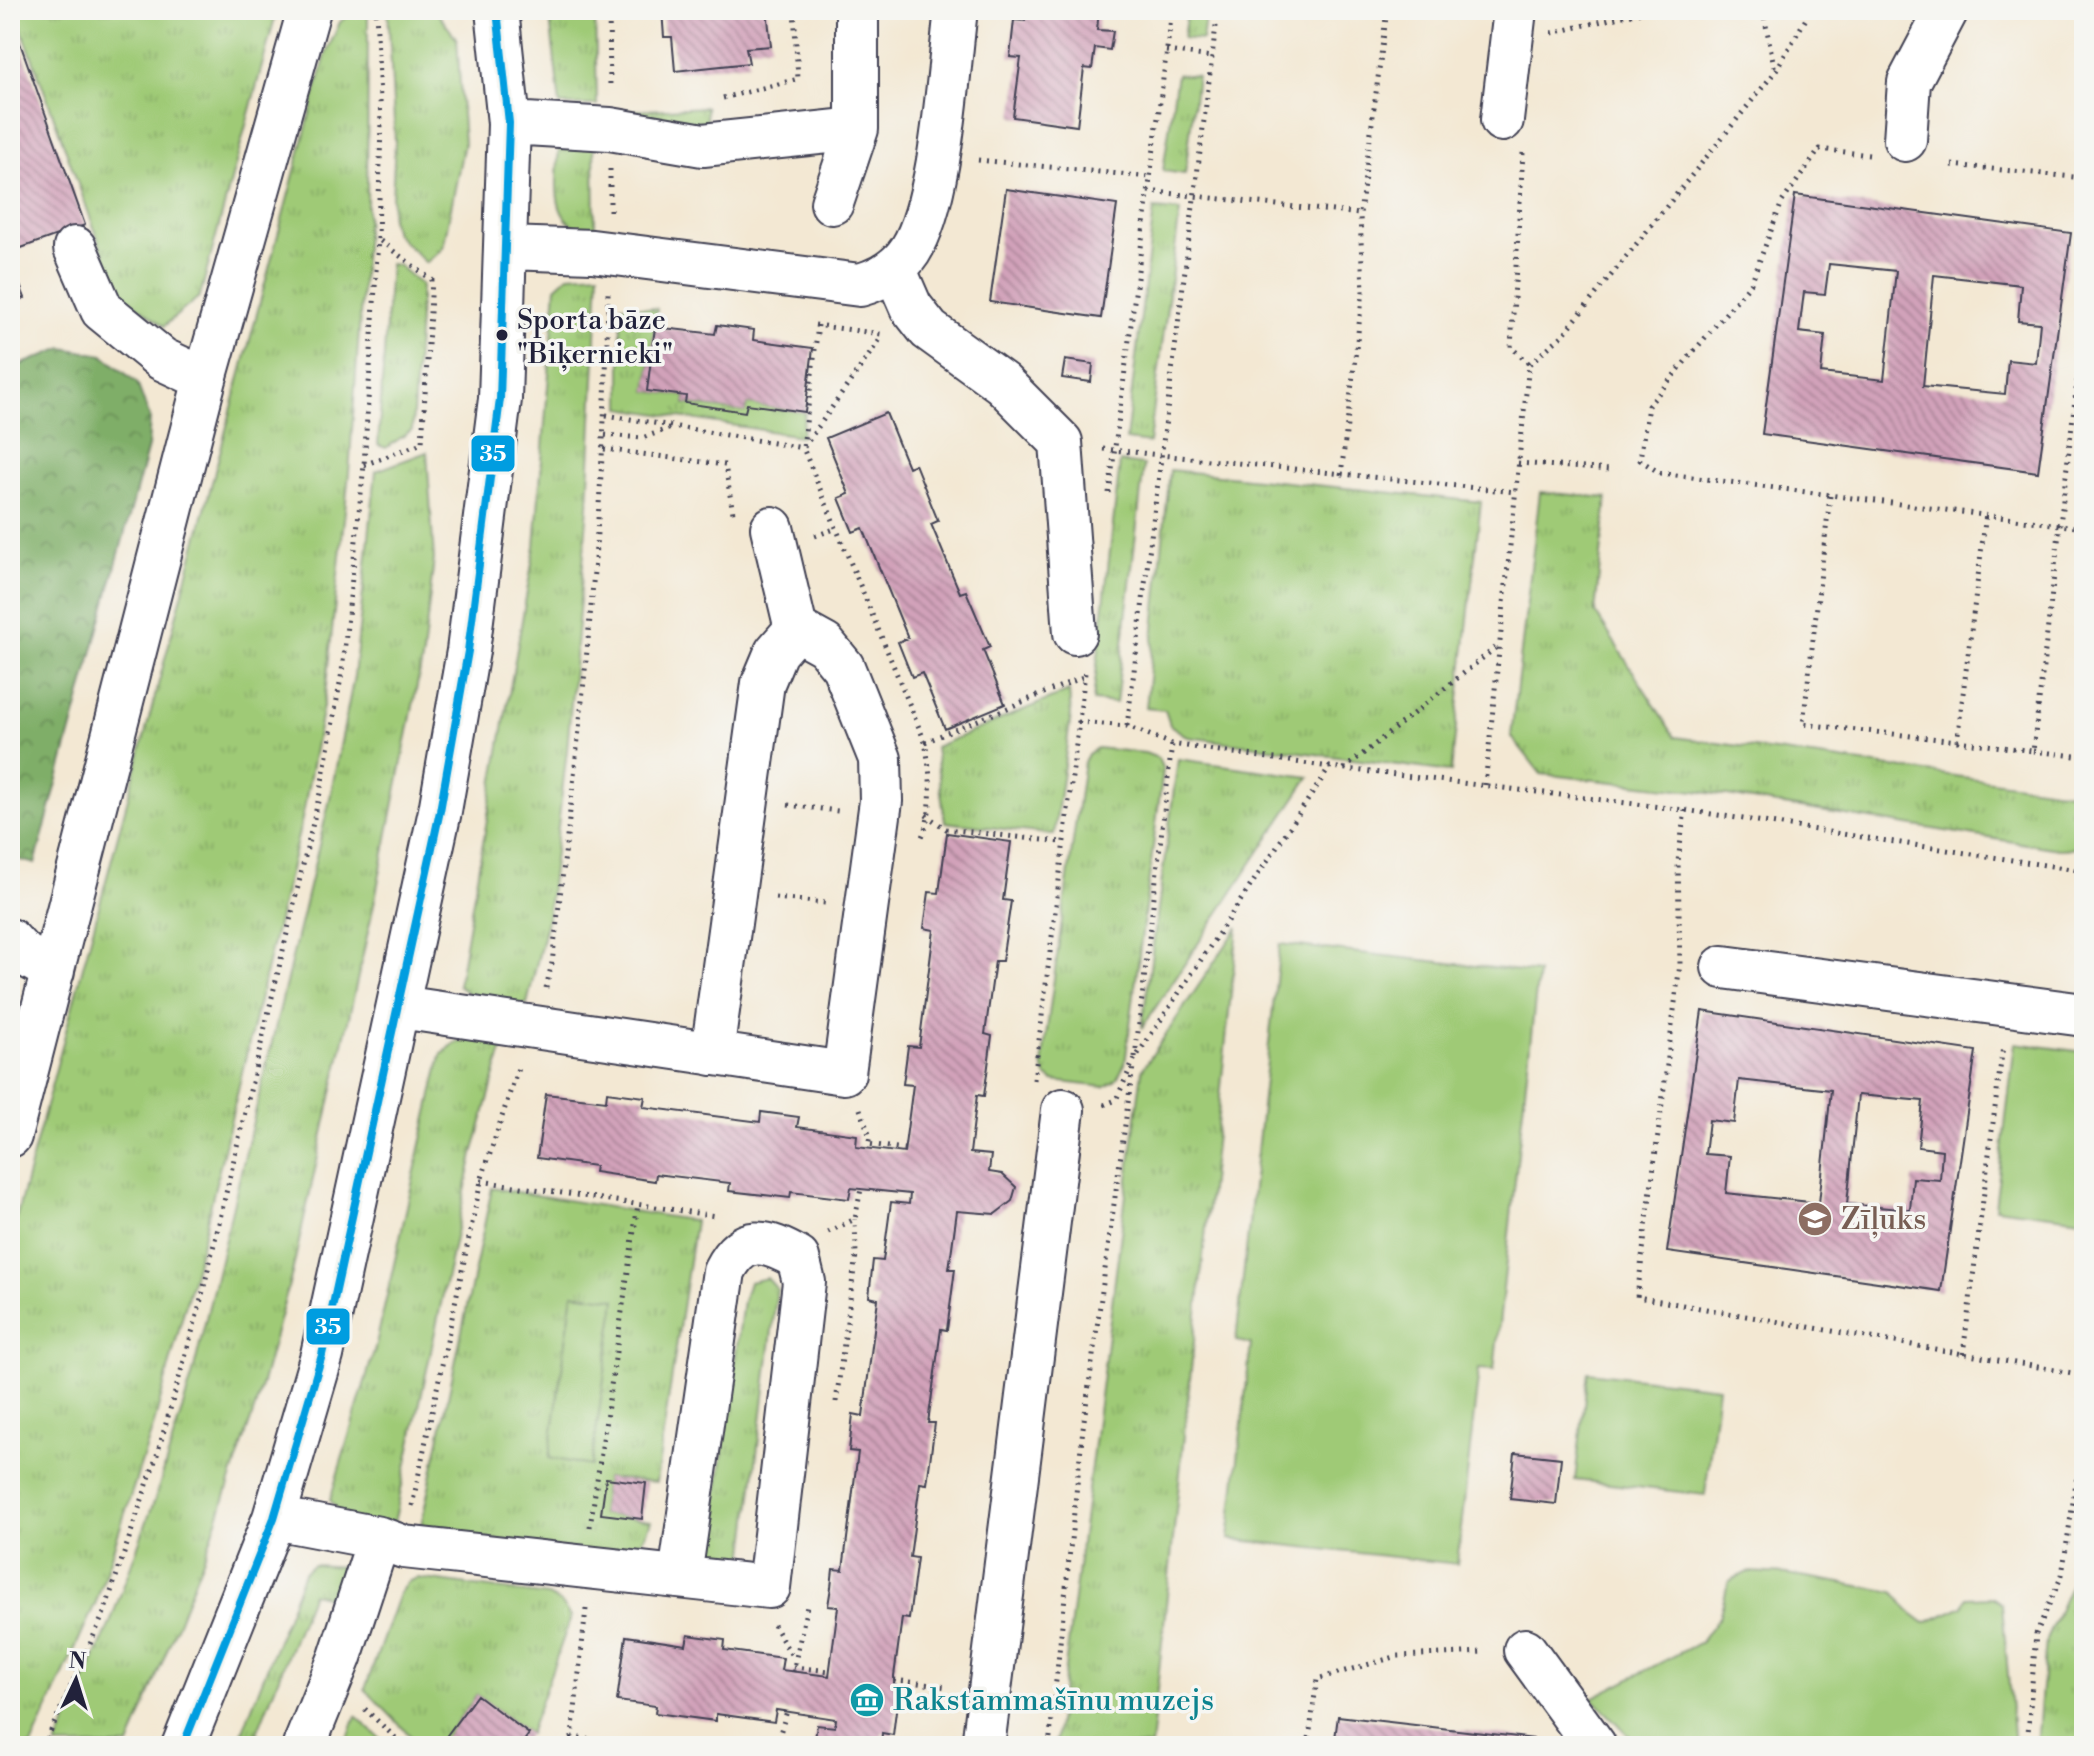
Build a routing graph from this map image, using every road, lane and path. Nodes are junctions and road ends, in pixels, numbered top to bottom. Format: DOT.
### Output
graph roads {
  1 [pos="309,10"];
  2 [pos="376,10"];
  3 [pos="497,10"];
  4 [pos="609,10"];
  5 [pos="794,10"];
  6 [pos="857,10"];
  7 [pos="956,10"];
  8 [pos="1172,10"];
  9 [pos="1218,10"];
  10 [pos="1387,10"];
  11 [pos="1649,10"];
  12 [pos="1763,10"];
  13 [pos="1811,10"];
  14 [pos="1947,10"];
  15 [pos="1513,26"];
  16 [pos="1166,51"];
  17 [pos="1212,57"];
  18 [pos="1775,72"];
  19 [pos="715,100"];
  20 [pos="1502,120"];
  21 [pos="509,123"];
  22 [pos="610,129"];
  23 [pos="857,129"];
  24 [pos="1905,140"];
  25 [pos="937,155"];
  26 [pos="1952,165"];
  27 [pos="1150,177"];
  28 [pos="2084,178"];
  29 [pos="1148,191"];
  30 [pos="1194,195"];
  31 [pos="832,203"];
  32 [pos="1360,214"];
  33 [pos="378,239"];
  34 [pos="75,248"];
  35 [pos="507,248"];
  36 [pos="609,253"];
  37 [pos="894,268"];
  38 [pos="2084,324"];
  39 [pos="818,325"];
  40 [pos="844,329"];
  41 [pos="1529,364"];
  42 [pos="205,379"];
  43 [pos="606,415"];
  44 [pos="676,426"];
  45 [pos="605,435"];
  46 [pos="1061,442"];
  47 [pos="803,448"];
  48 [pos="604,449"];
  49 [pos="1115,451"];
  50 [pos="1161,457"];
  51 [pos="1518,463"];
  52 [pos="364,465"];
  53 [pos="1610,470"];
  54 [pos="1341,475"];
  55 [pos="1515,492"];
  56 [pos="1830,496"];
  57 [pos="1109,497"];
  58 [pos="1986,514"];
  59 [pos="752,522"];
  60 [pos="2062,525"];
  61 [pos="837,528"];
  62 [pos="2084,528"];
  63 [pos="822,534"];
  64 [pos="796,629"];
  65 [pos="1500,645"];
  66 [pos="1081,648"];
  67 [pos="1084,677"];
  68 [pos="1078,722"];
  69 [pos="1127,726"];
  70 [pos="1957,741"];
  71 [pos="925,742"];
  72 [pos="1172,744"];
  73 [pos="2033,751"];
  74 [pos="2084,757"];
  75 [pos="1330,767"];
  76 [pos="1343,769"];
  77 [pos="1485,785"];
  78 [pos="747,801"];
  79 [pos="1685,810"];
  80 [pos="879,815"];
  81 [pos="1061,842"];
  82 [pos="2084,871"];
  83 [pos="735,893"];
  84 [pos="866,910"];
  85 [pos="10,940"];
  86 [pos="1723,967"];
  87 [pos="53,971"];
  88 [pos="2008,1005"];
  89 [pos="400,1007"];
  90 [pos="2084,1015"];
  91 [pos="532,1029"];
  92 [pos="712,1054"];
  93 [pos="1134,1060"];
  94 [pos="1063,1110"];
  95 [pos="864,1113"];
  96 [pos="10,1136"];
  97 [pos="904,1149"];
  98 [pos="481,1181"];
  99 [pos="861,1189"];
  100 [pos="638,1204"];
  101 [pos="716,1216"];
  102 [pos="855,1219"];
  103 [pos="827,1233"];
  104 [pos="856,1255"];
  105 [pos="1963,1354"];
  106 [pos="2084,1375"];
  107 [pos="2084,1429"];
  108 [pos="274,1518"];
  109 [pos="394,1526"];
  110 [pos="680,1576"];
  111 [pos="585,1584"];
  112 [pos="807,1603"];
  113 [pos="766,1614"];
  114 [pos="1525,1650"];
  115 [pos="794,1659"];
  116 [pos="830,1671"];
  117 [pos="894,1680"];
  118 [pos="990,1693"];
  119 [pos="362,1707"];
  120 [pos="787,1711"];
  121 [pos="615,1745"];
  122 [pos="44,1746"];
  123 [pos="183,1746"];
  124 [pos="304,1746"];
  125 [pos="404,1746"];
  126 [pos="638,1746"];
  127 [pos="776,1746"];
  128 [pos="983,1746"];
  129 [pos="1049,1746"];
  130 [pos="1308,1746"];
  131 [pos="1595,1746"];
  132 [pos="2027,1746"];
  1 -- 42 [label="street"];
  2 -- 33 [label="path"];
  3 -- 21 [label="street"];
  4 -- 22 [label="path"];
  5 -- 19 [label="path"];
  6 -- 23 [label="street"];
  7 -- 25 [label="street"];
  8 -- 16 [label="path"];
  9 -- 17 [label="path"];
  10 -- 32 [label="path"];
  11 -- 15 [label="path"];
  12 -- 18 [label="path"];
  13 -- 18 [label="path"];
  14 -- 24 [label="street"];
  15 -- 20 [label="street"];
  16 -- 17 [label="path"];
  16 -- 27 [label="path"];
  17 -- 30 [label="path"];
  18 -- 41 [label="path"];
  20 -- 41 [label="path"];
  21 -- 22 [label="street"];
  21 -- 35 [label="street"];
  22 -- 23 [label="street"];
  22 -- 36 [label="path"];
  23 -- 31 [label="street"];
  24 -- 56 [label="path"];
  25 -- 27 [label="path"];
  25 -- 37 [label="street"];
  26 -- 28 [label="path"];
  27 -- 29 [label="path"];
  29 -- 30 [label="path"];
  29 -- 49 [label="path"];
  30 -- 32 [label="path"];
  30 -- 50 [label="path"];
  32 -- 54 [label="path"];
  33 -- 52 [label="path"];
  33 -- 52 [label="path"];
  34 -- 42 [label="street"];
  35 -- 36 [label="street"];
  35 -- 89 [label="street"];
  36 -- 37 [label="street"];
  36 -- 43 [label="path"];
  37 -- 46 [label="street"];
  38 -- 60 [label="path"];
  39 -- 47 [label="path"];
  40 -- 47 [label="path"];
  41 -- 51 [label="path"];
  42 -- 87 [label="street"];
  43 -- 44 [label="path"];
  43 -- 45 [label="path"];
  44 -- 45 [label="path"];
  44 -- 47 [label="path"];
  45 -- 48 [label="path"];
  46 -- 49 [label="path"];
  46 -- 66 [label="street"];
  47 -- 61 [label="path"];
  48 -- 59 [label="path"];
  48 -- 91 [label="path"];
  49 -- 50 [label="path"];
  49 -- 57 [label="path"];
  50 -- 54 [label="path"];
  50 -- 69 [label="path"];
  51 -- 53 [label="path"];
  51 -- 55 [label="path"];
  52 -- 122 [label="path"];
  54 -- 55 [label="path"];
  55 -- 65 [label="path"];
  56 -- 58 [label="path"];
  56 -- 70 [label="path"];
  58 -- 60 [label="path"];
  58 -- 70 [label="path"];
  59 -- 64 [label="street"];
  60 -- 62 [label="path"];
  60 -- 73 [label="path"];
  61 -- 63 [label="path"];
  61 -- 71 [label="path"];
  64 -- 78 [label="street"];
  64 -- 80 [label="street"];
  65 -- 76 [label="path"];
  65 -- 77 [label="path"];
  66 -- 67 [label="path"];
  67 -- 68 [label="path"];
  67 -- 71 [label="path"];
  68 -- 69 [label="path"];
  68 -- 81 [label="path"];
  69 -- 72 [label="path"];
  70 -- 73 [label="path"];
  71 -- 81 [label="path"];
  72 -- 75 [label="path"];
  72 -- 93 [label="path"];
  73 -- 74 [label="path"];
  75 -- 76 [label="path"];
  75 -- 93 [label="path"];
  76 -- 77 [label="path"];
  77 -- 79 [label="path"];
  78 -- 80 [label="path"];
  78 -- 83 [label="street"];
  79 -- 82 [label="path"];
  79 -- 105 [label="path"];
  80 -- 84 [label="street"];
  81 -- 94 [label="path"];
  83 -- 84 [label="path"];
  83 -- 92 [label="street"];
  84 -- 92 [label="street"];
  85 -- 87 [label="street"];
  86 -- 88 [label="street"];
  87 -- 96 [label="street"];
  88 -- 90 [label="street"];
  88 -- 105 [label="path"];
  89 -- 91 [label="street"];
  89 -- 108 [label="street"];
  91 -- 92 [label="street"];
  91 -- 98 [label="path"];
  93 -- 94 [label="path"];
  93 -- 129 [label="path"];
  94 -- 118 [label="street"];
  95 -- 97 [label="path"];
  98 -- 100 [label="path"];
  98 -- 109 [label="path"];
  99 -- 102 [label="path"];
  100 -- 101 [label="path"];
  100 -- 111 [label="path"];
  102 -- 103 [label="path"];
  102 -- 104 [label="path"];
  105 -- 106 [label="path"];
  107 -- 132 [label="path"];
  108 -- 109 [label="street"];
  108 -- 123 [label="street"];
  109 -- 111 [label="street"];
  109 -- 124 [label="street"];
  110 -- 110 [label="street"];
  110 -- 111 [label="street"];
  111 -- 121 [label="path"];
  112 -- 115 [label="path"];
  113 -- 115 [label="path"];
  114 -- 130 [label="path"];
  114 -- 131 [label="street"];
  115 -- 116 [label="path"];
  117 -- 118 [label="path"];
  118 -- 128 [label="street"];
  119 -- 125 [label="path"];
  120 -- 127 [label="path"];
  121 -- 126 [label="path"];
}
